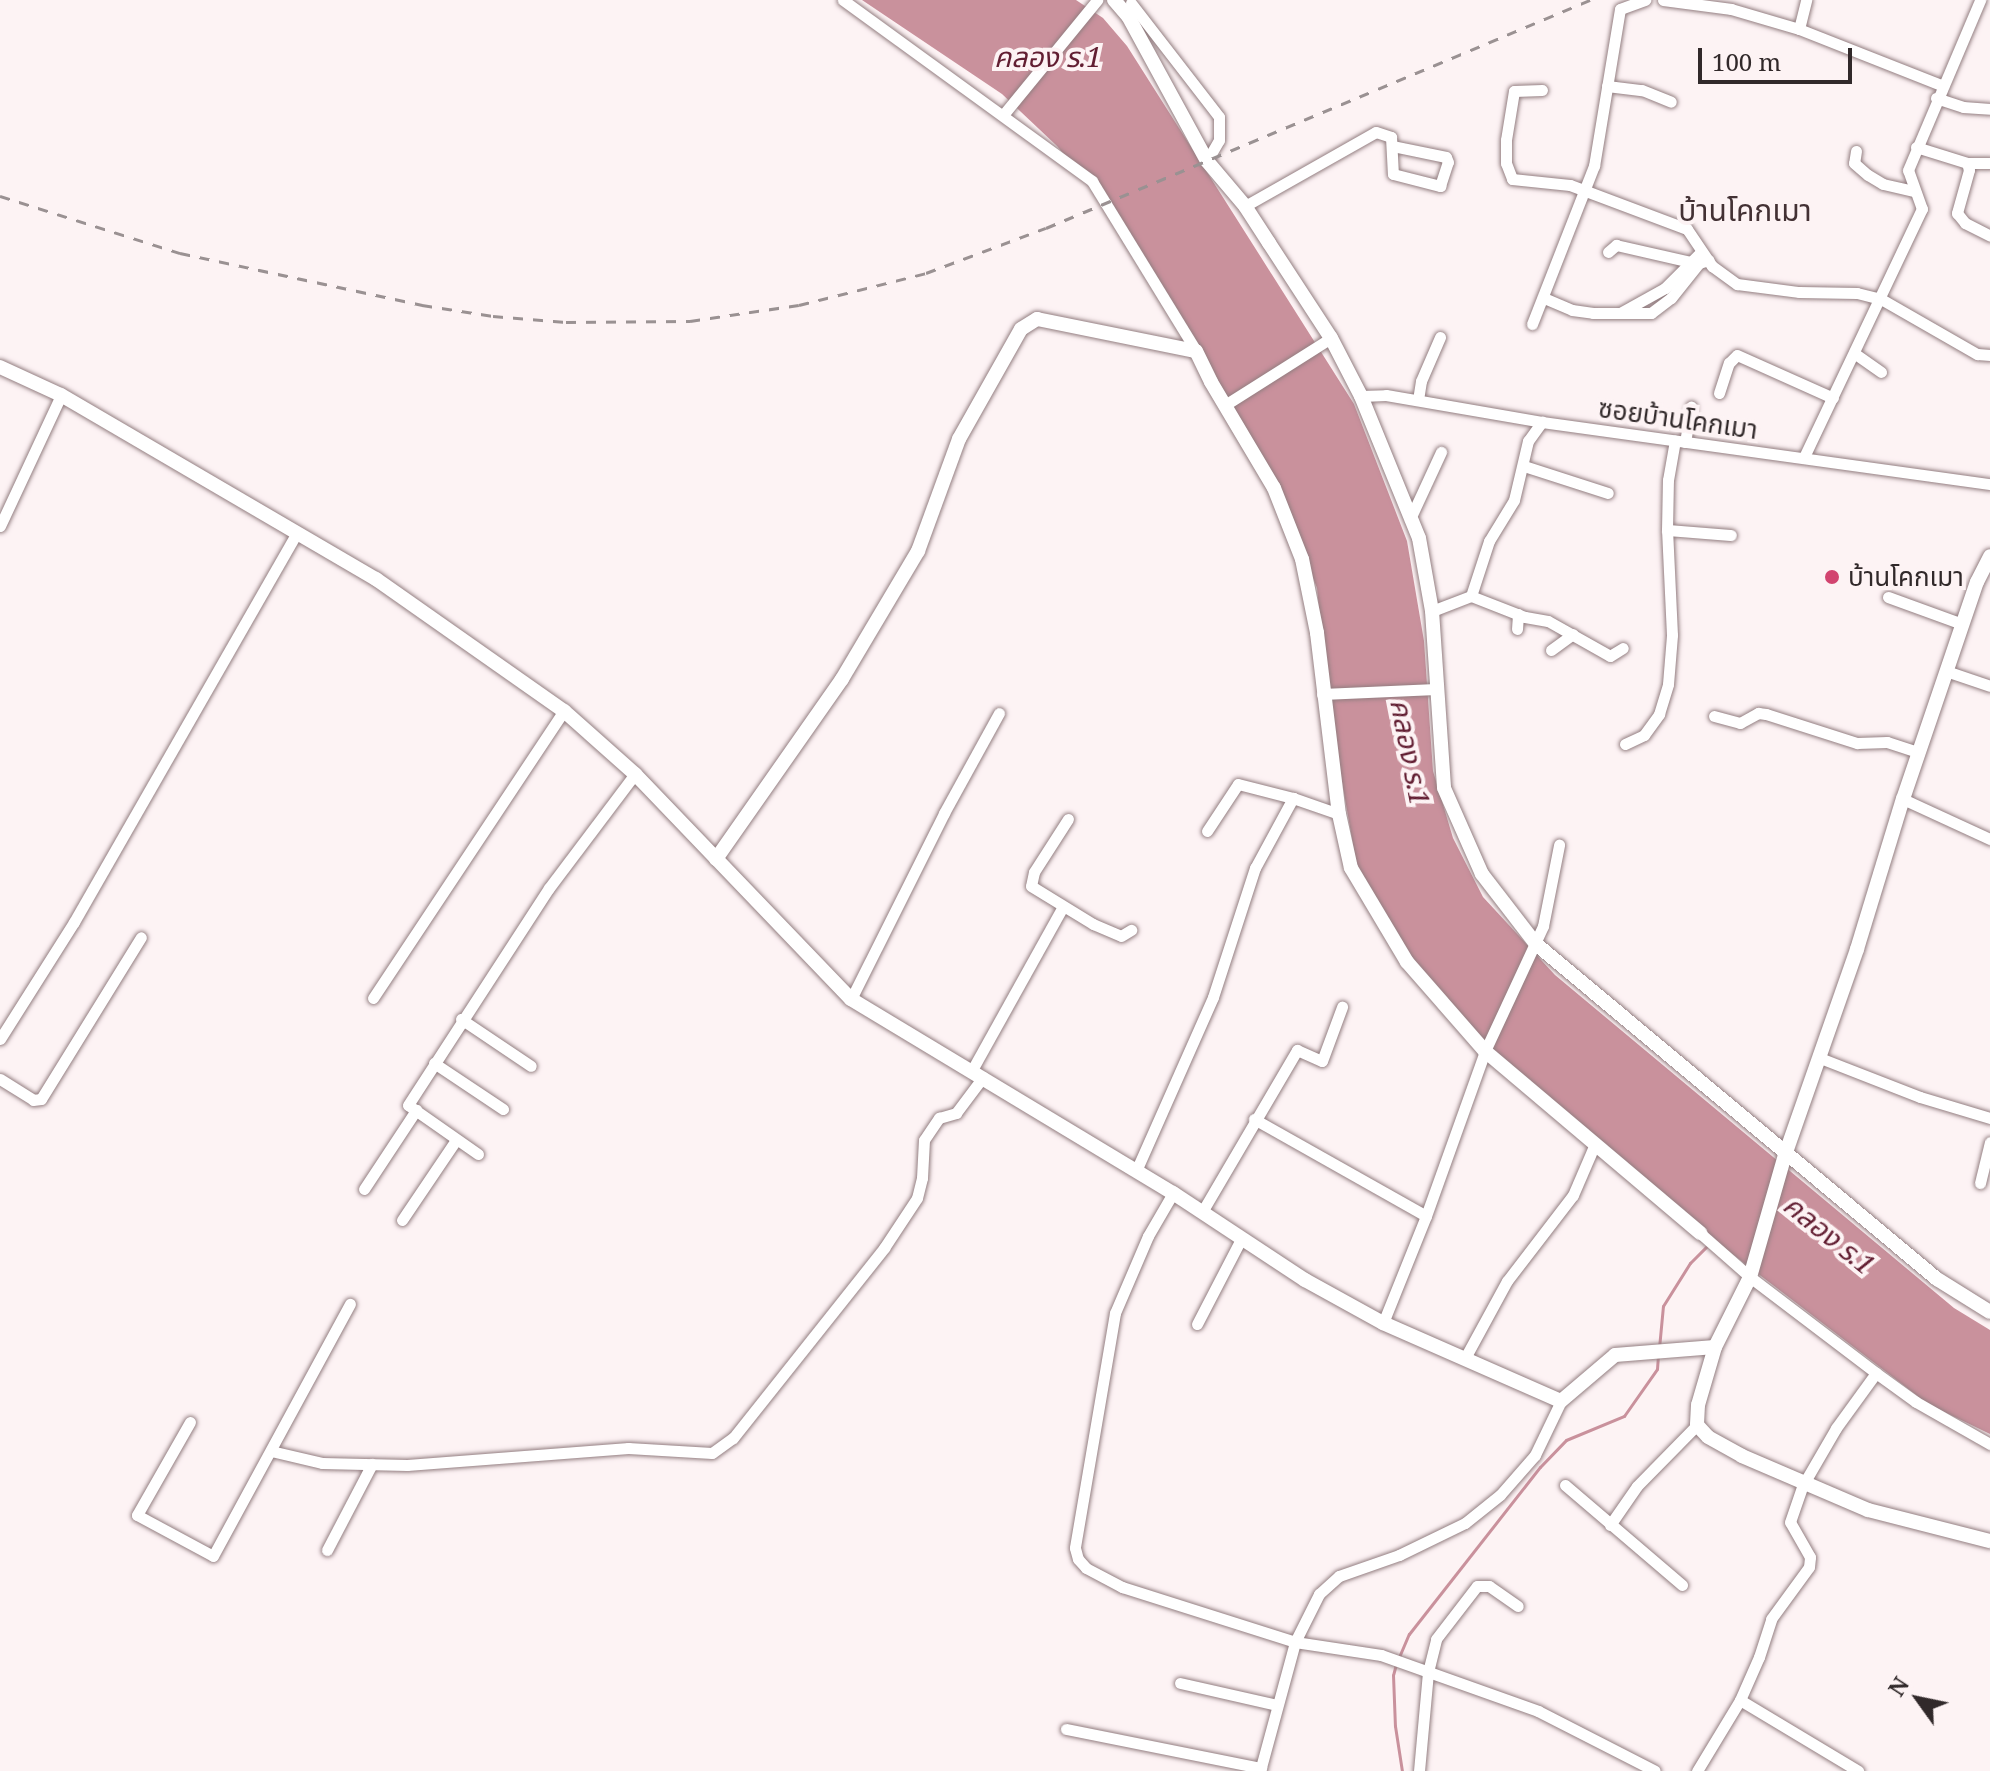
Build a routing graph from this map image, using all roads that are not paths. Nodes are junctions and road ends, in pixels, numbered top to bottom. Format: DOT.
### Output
graph roads {
  1 [pos="843,0"];
  2 [pos="1097,0"];
  3 [pos="1114,0"];
  4 [pos="1645,0"];
  5 [pos="1663,0"];
  6 [pos="1806,0"];
  7 [pos="1980,0"];
  8 [pos="1131,7"];
  9 [pos="1799,29"];
  10 [pos="1941,85"];
  11 [pos="1607,86"];
  12 [pos="1542,90"];
  13 [pos="1936,98"];
  14 [pos="1671,102"];
  15 [pos="1990,109"];
  16 [pos="1003,115"];
  17 [pos="1393,146"];
  18 [pos="1916,147"];
  19 [pos="1856,151"];
  20 [pos="1207,161"];
  21 [pos="1967,163"];
  22 [pos="1990,163"];
  23 [pos="1914,191"];
  24 [pos="1585,193"];
  25 [pos="1245,206"];
  26 [pos="1990,236"];
  27 [pos="1608,252"];
  28 [pos="1706,255"];
  29 [pos="1690,262"];
  30 [pos="1544,298"];
  31 [pos="1881,299"];
  32 [pos="1615,315"];
  33 [pos="1532,324"];
  34 [pos="1440,337"];
  35 [pos="1326,341"];
  36 [pos="1196,351"];
  37 [pos="1854,353"];
  38 [pos="1990,355"];
  39 [pos="0,367"];
  40 [pos="1881,372"];
  41 [pos="1719,393"];
  42 [pos="61,395"];
  43 [pos="1361,396"];
  44 [pos="1833,398"];
  45 [pos="1418,400"];
  46 [pos="1230,402"];
  47 [pos="1691,407"];
  48 [pos="1542,422"];
  49 [pos="1680,441"];
  50 [pos="1441,452"];
  51 [pos="1804,457"];
  52 [pos="1524,466"];
  53 [pos="1990,484"];
  54 [pos="1608,493"];
  55 [pos="1410,519"];
  56 [pos="0,526"];
  57 [pos="1667,530"];
  58 [pos="297,532"];
  59 [pos="1731,535"];
  60 [pos="1989,560"];
  61 [pos="1471,596"];
  62 [pos="1888,597"];
  63 [pos="1432,611"];
  64 [pos="1518,614"];
  65 [pos="1962,624"];
  66 [pos="1517,629"];
  67 [pos="1573,634"];
  68 [pos="1623,648"];
  69 [pos="1551,650"];
  70 [pos="1946,671"];
  71 [pos="1990,686"];
  72 [pos="1436,689"];
  73 [pos="1322,694"];
  74 [pos="564,711"];
  75 [pos="999,713"];
  76 [pos="1714,716"];
  77 [pos="1625,744"];
  78 [pos="1918,752"];
  79 [pos="635,774"];
  80 [pos="1293,798"];
  81 [pos="1903,799"];
  82 [pos="1339,814"];
  83 [pos="1068,819"];
  84 [pos="1207,831"];
  85 [pos="1990,839"];
  86 [pos="1559,845"];
  87 [pos="716,859"];
  88 [pos="1062,908"];
  89 [pos="1131,930"];
  90 [pos="141,937"];
  91 [pos="1536,944"];
  92 [pos="373,998"];
  93 [pos="851,999"];
  94 [pos="1342,1007"];
  95 [pos="461,1019"];
  96 [pos="0,1039"];
  97 [pos="1485,1051"];
  98 [pos="1820,1058"];
  99 [pos="434,1063"];
  100 [pos="531,1066"];
  101 [pos="978,1074"];
  102 [pos="0,1079"];
  103 [pos="503,1109"];
  104 [pos="416,1110"];
  105 [pos="1990,1118"];
  106 [pos="1254,1119"];
  107 [pos="456,1140"];
  108 [pos="1990,1142"];
  109 [pos="1595,1144"];
  110 [pos="478,1154"];
  111 [pos="1785,1155"];
  112 [pos="1136,1171"];
  113 [pos="1980,1183"];
  114 [pos="364,1189"];
  115 [pos="1173,1193"];
  116 [pos="1202,1212"];
  117 [pos="1426,1216"];
  118 [pos="402,1220"];
  119 [pos="1700,1233"];
  120 [pos="1241,1239"];
  121 [pos="1750,1277"];
  122 [pos="350,1304"];
  123 [pos="1990,1312"];
  124 [pos="1383,1323"];
  125 [pos="1197,1324"];
  126 [pos="1715,1347"];
  127 [pos="1465,1358"];
  128 [pos="1876,1373"];
  129 [pos="1561,1401"];
  130 [pos="190,1422"];
  131 [pos="1697,1425"];
  132 [pos="1990,1444"];
  133 [pos="271,1451"];
  134 [pos="372,1464"];
  135 [pos="1565,1485"];
  136 [pos="1803,1485"];
  137 [pos="1610,1525"];
  138 [pos="1990,1541"];
  139 [pos="327,1550"];
  140 [pos="1682,1585"];
  141 [pos="1518,1606"];
  142 [pos="1295,1642"];
  143 [pos="1428,1672"];
  144 [pos="1180,1683"];
  145 [pos="1740,1700"];
  146 [pos="1277,1705"];
  147 [pos="1066,1729"];
  148 [pos="1260,1770"];
  149 [pos="1419,1771"];
  150 [pos="1655,1771"];
  151 [pos="1697,1771"];
  152 [pos="1858,1771"];
  1 -- 16 [label="street"];
  2 -- 16 [label="street"];
  3 -- 8 [label="street"];
  4 -- 11 [label="street"];
  5 -- 9 [label="street"];
  6 -- 9 [label="street"];
  7 -- 10 [label="street"];
  8 -- 20 [label="street"];
  8 -- 20 [label="street"];
  9 -- 10 [label="street"];
  10 -- 13 [label="street"];
  11 -- 14 [label="street"];
  11 -- 24 [label="street"];
  12 -- 24 [label="street"];
  13 -- 15 [label="street"];
  13 -- 18 [label="street"];
  16 -- 36 [label="street"];
  17 -- 17 [label="street"];
  17 -- 25 [label="street"];
  18 -- 21 [label="street"];
  18 -- 23 [label="street"];
  19 -- 23 [label="street"];
  20 -- 25 [label="street"];
  21 -- 22 [label="street"];
  21 -- 26 [label="street"];
  23 -- 31 [label="street"];
  24 -- 28 [label="street"];
  24 -- 30 [label="street"];
  25 -- 35 [label="street"];
  27 -- 29 [label="street"];
  28 -- 29 [label="street"];
  28 -- 31 [label="street"];
  28 -- 32 [label="street"];
  29 -- 32 [label="street"];
  30 -- 32 [label="street"];
  30 -- 33 [label="street"];
  31 -- 37 [label="street"];
  31 -- 38 [label="street"];
  34 -- 45 [label="street"];
  35 -- 43 [label="street"];
  35 -- 46 [label="street"];
  36 -- 46 [label="street"];
  36 -- 87 [label="street"];
  37 -- 40 [label="street"];
  37 -- 44 [label="street"];
  39 -- 42 [label="street"];
  41 -- 44 [label="street"];
  42 -- 56 [label="street"];
  42 -- 58 [label="street"];
  43 -- 45 [label="street, ซอยบ้านโคกเมา"];
  43 -- 55 [label="street"];
  44 -- 51 [label="street"];
  45 -- 48 [label="street, ซอยบ้านโคกเมา"];
  46 -- 73 [label="street"];
  47 -- 49 [label="street"];
  48 -- 49 [label="street, ซอยบ้านโคกเมา"];
  48 -- 52 [label="street"];
  49 -- 51 [label="street, ซอยบ้านโคกเมา"];
  49 -- 57 [label="street"];
  50 -- 55 [label="street"];
  51 -- 53 [label="street, ซอยบ้านโคกเมา"];
  52 -- 54 [label="street"];
  52 -- 61 [label="street"];
  55 -- 63 [label="street"];
  57 -- 59 [label="street"];
  57 -- 77 [label="street"];
  58 -- 74 [label="street"];
  58 -- 96 [label="street"];
  60 -- 65 [label="street"];
  61 -- 63 [label="street"];
  61 -- 64 [label="street"];
  62 -- 65 [label="street"];
  63 -- 72 [label="street"];
  64 -- 66 [label="street"];
  64 -- 67 [label="street"];
  65 -- 70 [label="street"];
  67 -- 68 [label="street"];
  67 -- 69 [label="street"];
  70 -- 71 [label="street"];
  70 -- 78 [label="street"];
  72 -- 73 [label="street"];
  72 -- 91 [label="street"];
  73 -- 82 [label="street"];
  74 -- 79 [label="street"];
  74 -- 92 [label="street"];
  75 -- 93 [label="street"];
  76 -- 78 [label="street"];
  78 -- 81 [label="street"];
  79 -- 87 [label="street"];
  79 -- 95 [label="street"];
  80 -- 82 [label="street"];
  80 -- 84 [label="street"];
  80 -- 112 [label="street"];
  81 -- 85 [label="street"];
  81 -- 98 [label="street"];
  82 -- 97 [label="street"];
  83 -- 88 [label="street"];
  86 -- 91 [label="street"];
  87 -- 93 [label="street"];
  88 -- 89 [label="street"];
  88 -- 101 [label="street"];
  90 -- 102 [label="street"];
  91 -- 97 [label="street"];
  91 -- 111 [label="street"];
  93 -- 101 [label="street"];
  94 -- 106 [label="street"];
  95 -- 99 [label="street"];
  95 -- 100 [label="street"];
  97 -- 109 [label="street"];
  97 -- 117 [label="street"];
  98 -- 105 [label="street"];
  98 -- 111 [label="street"];
  99 -- 103 [label="street"];
  99 -- 104 [label="street"];
  101 -- 112 [label="street"];
  101 -- 134 [label="street"];
  104 -- 107 [label="street"];
  104 -- 114 [label="street"];
  106 -- 116 [label="street"];
  106 -- 117 [label="street"];
  107 -- 110 [label="street"];
  107 -- 118 [label="street"];
  108 -- 113 [label="street"];
  109 -- 119 [label="street"];
  109 -- 127 [label="street"];
  111 -- 121 [label="street"];
  111 -- 123 [label="street"];
  112 -- 115 [label="street"];
  115 -- 116 [label="street"];
  115 -- 142 [label="street"];
  116 -- 120 [label="street"];
  117 -- 124 [label="street"];
  119 -- 121 [label="street"];
  120 -- 124 [label="street"];
  120 -- 125 [label="street"];
  121 -- 126 [label="street"];
  121 -- 128 [label="street"];
  122 -- 133 [label="street"];
  124 -- 127 [label="street"];
  126 -- 129 [label="street"];
  126 -- 131 [label="street"];
  127 -- 129 [label="street"];
  128 -- 132 [label="street"];
  128 -- 136 [label="street"];
  129 -- 142 [label="street"];
  130 -- 133 [label="street"];
  131 -- 136 [label="street"];
  131 -- 137 [label="street"];
  133 -- 134 [label="street"];
  134 -- 139 [label="street"];
  135 -- 137 [label="street"];
  136 -- 138 [label="street"];
  136 -- 145 [label="street"];
  137 -- 140 [label="street"];
  141 -- 143 [label="street"];
  142 -- 143 [label="street"];
  142 -- 146 [label="street"];
  143 -- 149 [label="street"];
  143 -- 150 [label="street"];
  144 -- 146 [label="street"];
  145 -- 151 [label="street"];
  145 -- 152 [label="street"];
  146 -- 148 [label="street"];
  147 -- 148 [label="street"];
}
